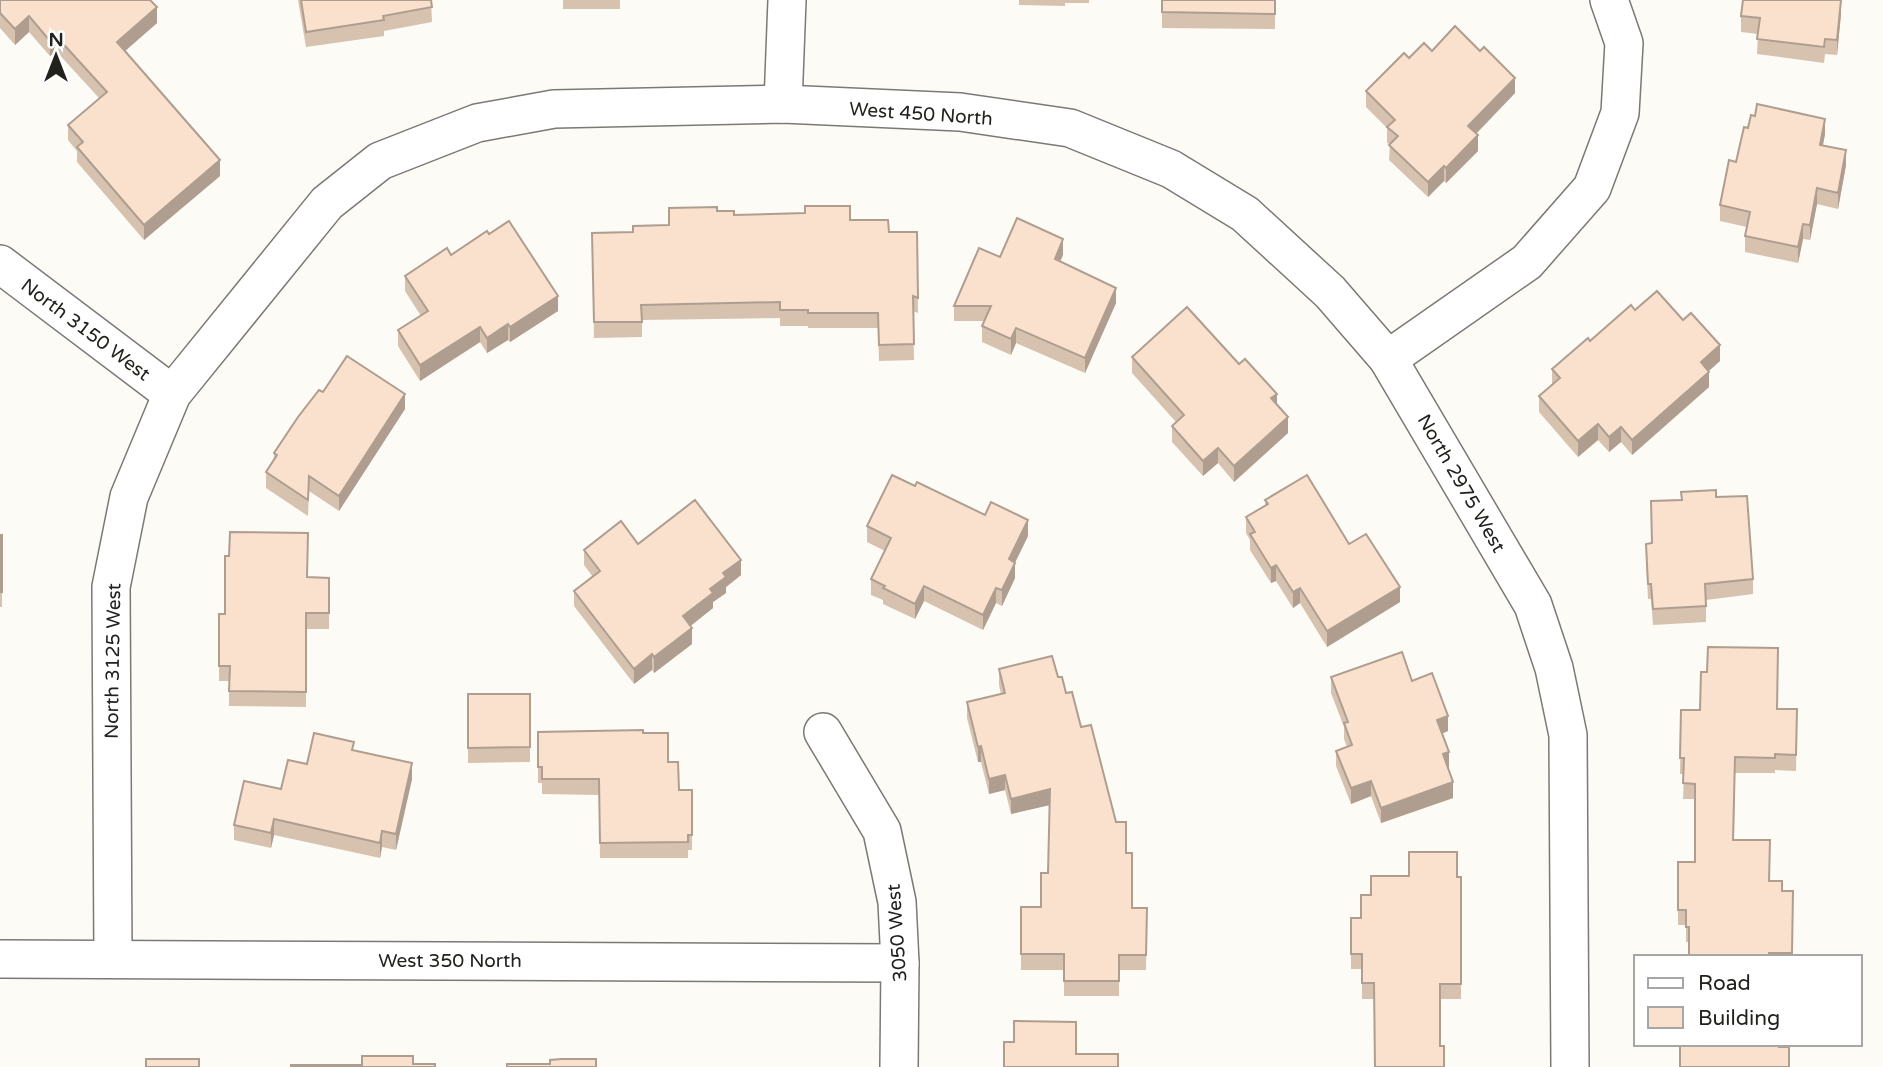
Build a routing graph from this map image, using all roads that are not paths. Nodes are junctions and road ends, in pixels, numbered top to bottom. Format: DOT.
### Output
graph roads {
  1 [pos="786,0"];
  2 [pos="1609,0"];
  3 [pos="783,104"];
  4 [pos="380,161"];
  5 [pos="0,264"];
  6 [pos="1388,359"];
  7 [pos="172,394"];
  8 [pos="823,732"];
  9 [pos="113,958"];
  10 [pos="0,959"];
  11 [pos="900,963"];
  12 [pos="899,1067"];
  13 [pos="1570,1067"];
  1 -- 3 [label="street"];
  2 -- 6 [label="street"];
  3 -- 4 [label="street, West 450 North"];
  3 -- 6 [label="street, West 450 North"];
  4 -- 7 [label="street, North 3125 West"];
  5 -- 7 [label="street, North 3150 West"];
  6 -- 13 [label="street, North 2975 West"];
  7 -- 9 [label="street, North 3125 West"];
  8 -- 11 [label="street, 3050 West"];
  9 -- 10 [label="street, West 350 North"];
  9 -- 11 [label="street, West 350 North"];
  11 -- 12 [label="street, 3050 West"];
}
